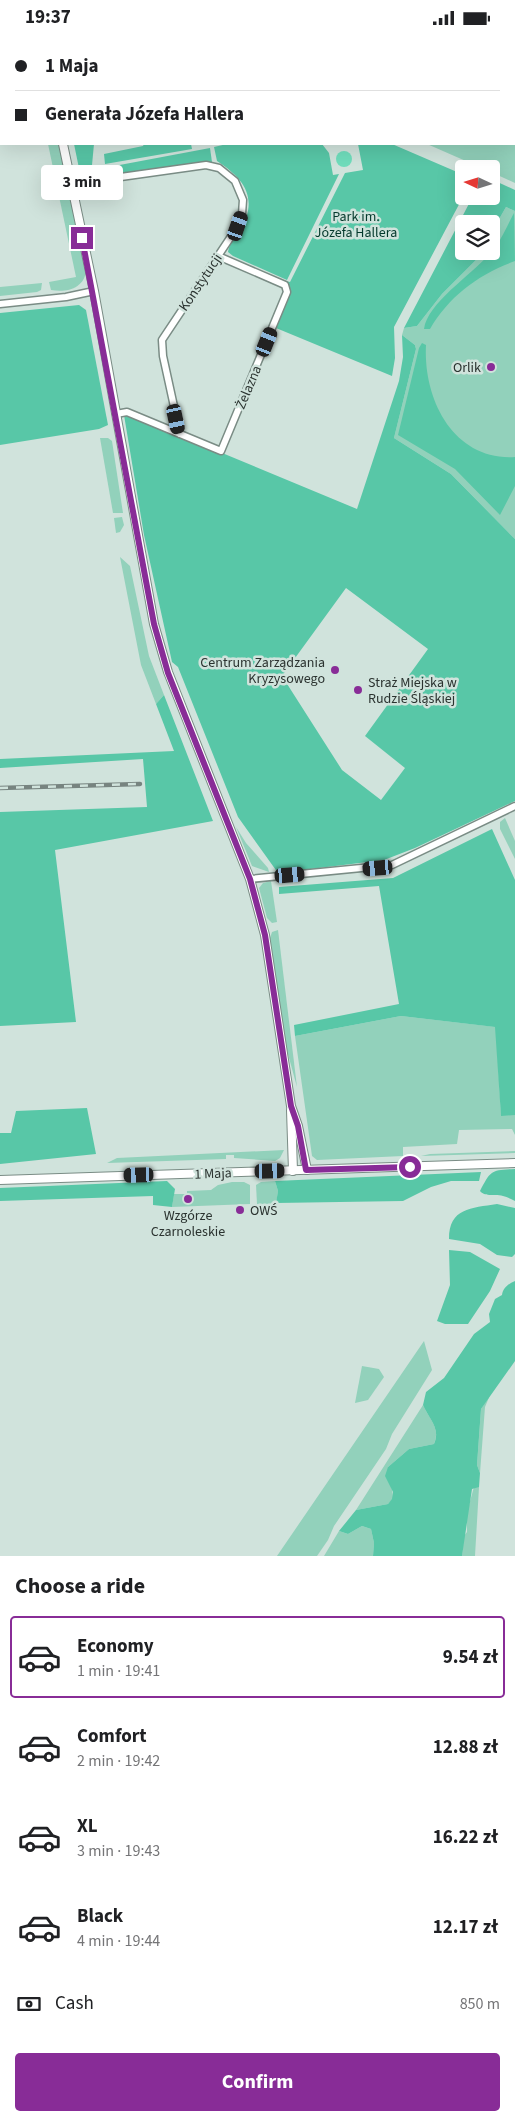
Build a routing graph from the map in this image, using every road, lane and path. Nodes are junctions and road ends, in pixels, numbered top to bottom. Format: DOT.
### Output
graph roads {
  1 [pos="63,145"];
  2 [pos="71,184"];
  3 [pos="218,255"];
  4 [pos="94,291"];
  5 [pos="0,304"];
  6 [pos="116,414"];
  7 [pos="180,435"];
  8 [pos="515,806"];
  9 [pos="250,879"];
  10 [pos="291,1106"];
  11 [pos="515,1163"];
  12 [pos="306,1170"];
  13 [pos="293,1171"];
  14 [pos="0,1180"];
  1 -- 2 [label="street"];
  2 -- 3 [label="street, Konstytucji"];
  2 -- 4 [label="street"];
  3 -- 7 [label="street, Konstytucji"];
  3 -- 7 [label="street, Żelazna"];
  4 -- 5 [label="street"];
  4 -- 6 [label="street"];
  6 -- 7 [label="street, Żelazna"];
  6 -- 9 [label="street"];
  8 -- 9 [label="street"];
  9 -- 10 [label="street"];
  10 -- 12 [label="street"];
  10 -- 13 [label="street"];
  11 -- 12 [label="street, 1 Maja"];
  12 -- 13 [label="street, 1 Maja"];
  13 -- 14 [label="street, 1 Maja"];
}
